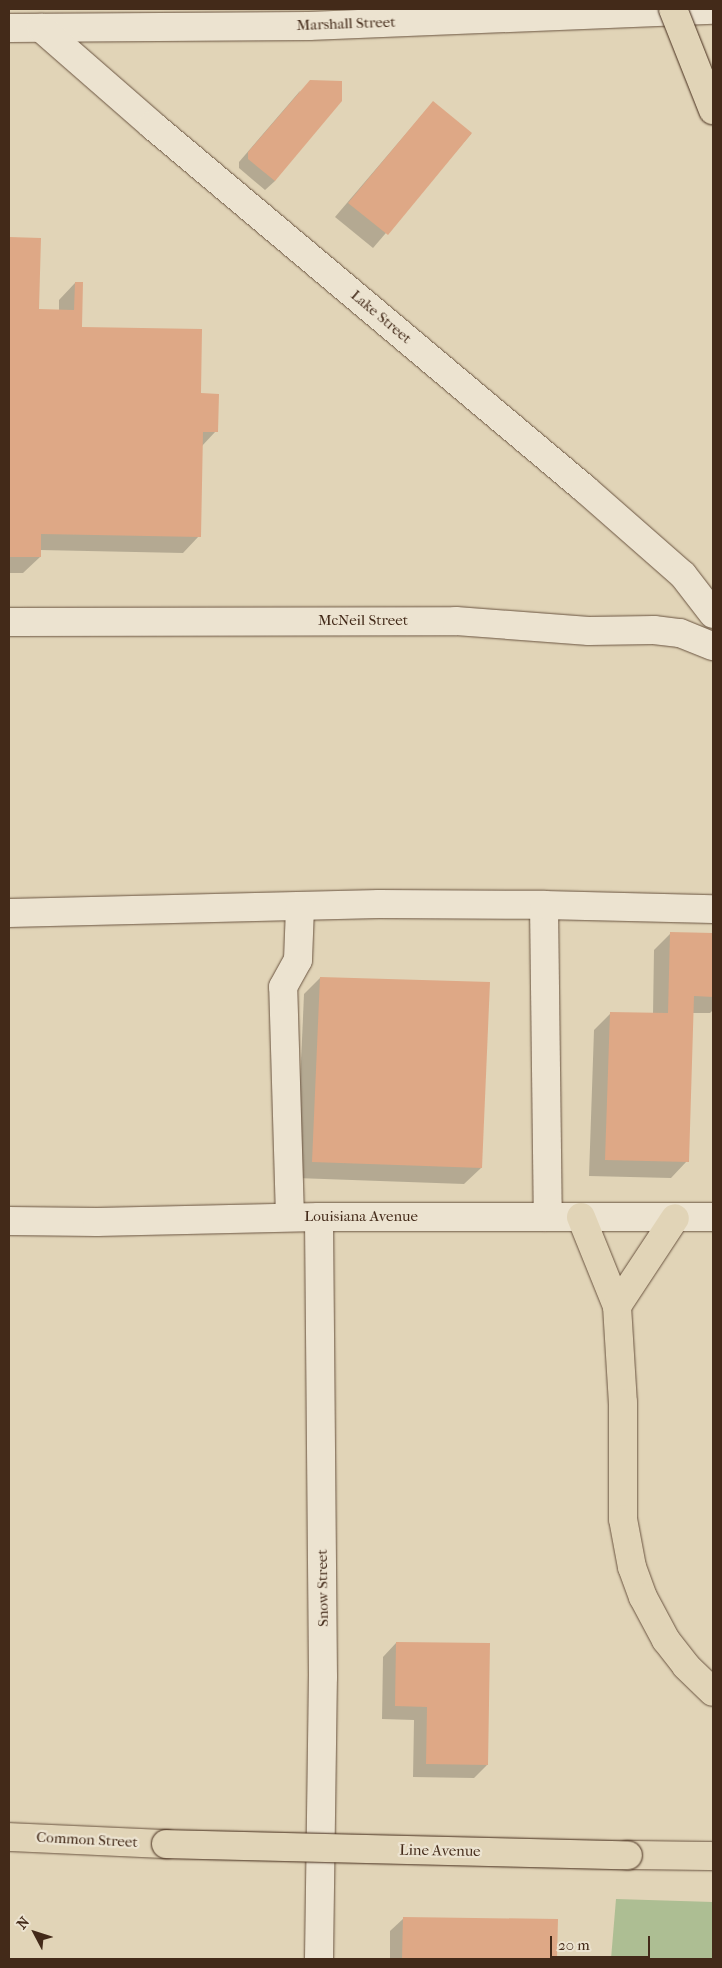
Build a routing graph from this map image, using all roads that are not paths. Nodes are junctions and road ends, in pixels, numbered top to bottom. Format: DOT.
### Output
graph roads {
  1 [pos="673,9"];
  2 [pos="713,10"];
  3 [pos="309,17"];
  4 [pos="9,28"];
  5 [pos="41,28"];
  6 [pos="713,110"];
  7 [pos="713,614"];
  8 [pos="9,622"];
  9 [pos="713,646"];
  10 [pos="544,905"];
  11 [pos="300,907"];
  12 [pos="713,909"];
  13 [pos="9,913"];
  14 [pos="319,1216"];
  15 [pos="290,1217"];
  16 [pos="548,1217"];
  17 [pos="581,1217"];
  18 [pos="675,1218"];
  19 [pos="713,1218"];
  20 [pos="9,1221"];
  21 [pos="617,1306"];
  22 [pos="713,1692"];
  23 [pos="9,1837"];
  24 [pos="166,1844"];
  25 [pos="713,1856"];
  26 [pos="319,1959"];
  1 -- 6 [label="main road, bridge"];
  2 -- 3 [label="street, Marshall Street"];
  3 -- 5 [label="street, Marshall Street"];
  4 -- 5 [label="street, Marshall Street"];
  5 -- 7 [label="street, Lake Street"];
  8 -- 9 [label="street, McNeil Street"];
  10 -- 11 [label="street"];
  10 -- 12 [label="street"];
  10 -- 16 [label="street"];
  11 -- 13 [label="street"];
  11 -- 15 [label="street"];
  14 -- 15 [label="street, Louisiana Avenue"];
  14 -- 16 [label="street, Louisiana Avenue"];
  14 -- 26 [label="street, Snow Street"];
  15 -- 20 [label="street, Louisiana Avenue"];
  16 -- 17 [label="street, Louisiana Avenue"];
  17 -- 18 [label="street, Louisiana Avenue"];
  17 -- 21 [label="main road"];
  18 -- 19 [label="street, Louisiana Avenue"];
  18 -- 21 [label="main road"];
  21 -- 22 [label="main road"];
  23 -- 24 [label="main road, Common Street"];
  24 -- 25 [label="main road, Line Avenue, bridge"];
}
